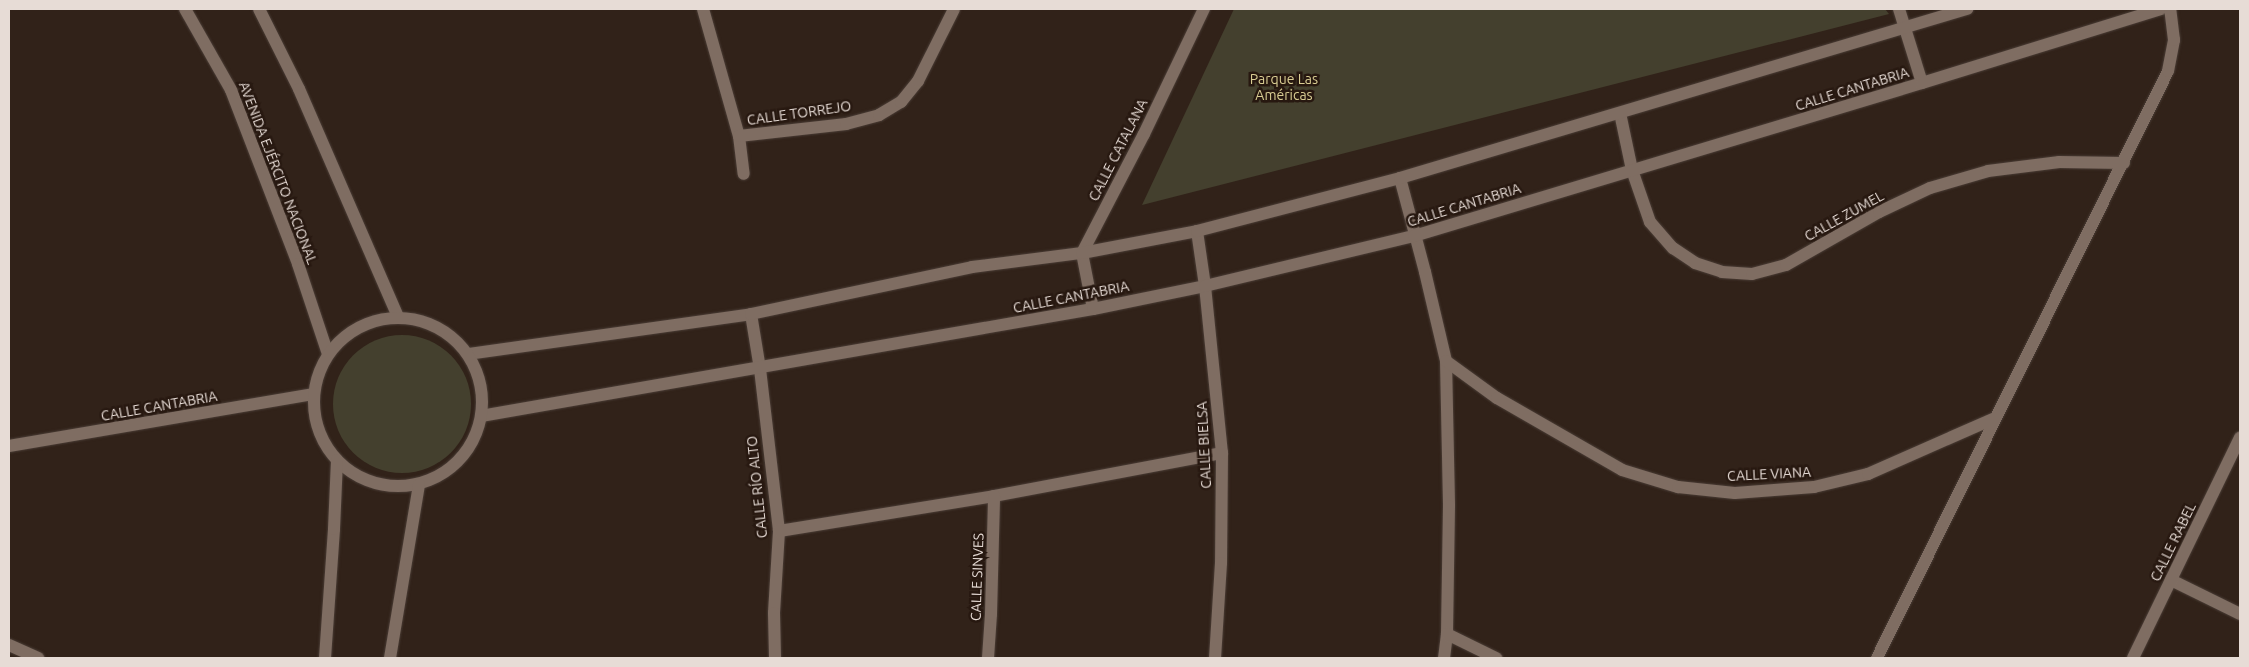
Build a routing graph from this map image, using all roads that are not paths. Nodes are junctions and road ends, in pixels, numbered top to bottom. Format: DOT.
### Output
graph roads {
  1 [pos="260,9"];
  2 [pos="954,9"];
  3 [pos="1204,9"];
  4 [pos="1899,9"];
  5 [pos="1967,9"];
  6 [pos="2161,9"];
  7 [pos="2170,9"];
  8 [pos="189,10"];
  9 [pos="704,10"];
  10 [pos="1906,28"];
  11 [pos="1922,83"];
  12 [pos="1620,112"];
  13 [pos="739,136"];
  14 [pos="2124,163"];
  15 [pos="1632,170"];
  16 [pos="744,174"];
  17 [pos="1400,178"];
  18 [pos="1197,231"];
  19 [pos="1414,236"];
  20 [pos="1082,253"];
  21 [pos="1205,286"];
  22 [pos="1093,309"];
  23 [pos="751,314"];
  24 [pos="398,317"];
  25 [pos="328,354"];
  26 [pos="468,354"];
  27 [pos="1446,361"];
  28 [pos="760,369"];
  29 [pos="314,394"];
  30 [pos="481,416"];
  31 [pos="1995,418"];
  32 [pos="2240,438"];
  33 [pos="9,446"];
  34 [pos="1222,453"];
  35 [pos="337,460"];
  36 [pos="419,484"];
  37 [pos="994,496"];
  38 [pos="779,531"];
  39 [pos="2171,580"];
  40 [pos="2240,614"];
  41 [pos="1447,634"];
  42 [pos="9,645"];
  43 [pos="38,658"];
  44 [pos="325,658"];
  45 [pos="390,658"];
  46 [pos="775,658"];
  47 [pos="988,658"];
  48 [pos="1216,658"];
  49 [pos="1444,658"];
  50 [pos="1496,658"];
  51 [pos="1877,658"];
  52 [pos="2133,658"];
  1 -- 24 [label="street"];
  2 -- 13 [label="street, CALLE TORREJO"];
  3 -- 20 [label="street, CALLE CATALANA"];
  4 -- 10 [label="street"];
  5 -- 10 [label="street"];
  6 -- 11 [label="street, CALLE CANTABRIA"];
  7 -- 14 [label="street"];
  8 -- 25 [label="street, AVENIDA EJÉRCITO NACIONAL"];
  9 -- 13 [label="street"];
  10 -- 11 [label="street"];
  10 -- 12 [label="street"];
  11 -- 15 [label="street, CALLE CANTABRIA"];
  12 -- 15 [label="street, CALLE ZUMEL"];
  12 -- 17 [label="street"];
  13 -- 16 [label="street"];
  14 -- 15 [label="street, CALLE ZUMEL"];
  14 -- 31 [label="street"];
  15 -- 19 [label="street, CALLE CANTABRIA"];
  17 -- 18 [label="street"];
  17 -- 19 [label="street"];
  18 -- 20 [label="street"];
  18 -- 21 [label="street, CALLE BIELSA"];
  19 -- 21 [label="street, CALLE CANTABRIA"];
  19 -- 27 [label="street"];
  20 -- 22 [label="street"];
  20 -- 23 [label="street"];
  21 -- 22 [label="street, CALLE CANTABRIA"];
  21 -- 34 [label="street, CALLE BIELSA"];
  22 -- 28 [label="street, CALLE CANTABRIA"];
  23 -- 26 [label="street"];
  23 -- 28 [label="street, CALLE RÍO ALTO"];
  24 -- 25 [label="street"];
  24 -- 26 [label="street"];
  25 -- 29 [label="street"];
  26 -- 30 [label="street"];
  27 -- 31 [label="street, CALLE VIANA"];
  27 -- 41 [label="street"];
  28 -- 30 [label="street, CALLE CANTABRIA"];
  28 -- 38 [label="street, CALLE RÍO ALTO"];
  29 -- 33 [label="street, CALLE CANTABRIA"];
  29 -- 35 [label="street"];
  30 -- 36 [label="street"];
  31 -- 51 [label="street"];
  32 -- 39 [label="street, CALLE RABEL"];
  34 -- 37 [label="street"];
  34 -- 48 [label="street, CALLE BIELSA"];
  35 -- 36 [label="street"];
  35 -- 44 [label="street"];
  36 -- 45 [label="street"];
  37 -- 38 [label="street"];
  37 -- 47 [label="street, CALLE SINVES"];
  38 -- 46 [label="street, CALLE RÍO ALTO"];
  39 -- 40 [label="street"];
  39 -- 52 [label="street, CALLE RABEL"];
  41 -- 49 [label="street"];
  41 -- 50 [label="street"];
  42 -- 43 [label="street"];
}
